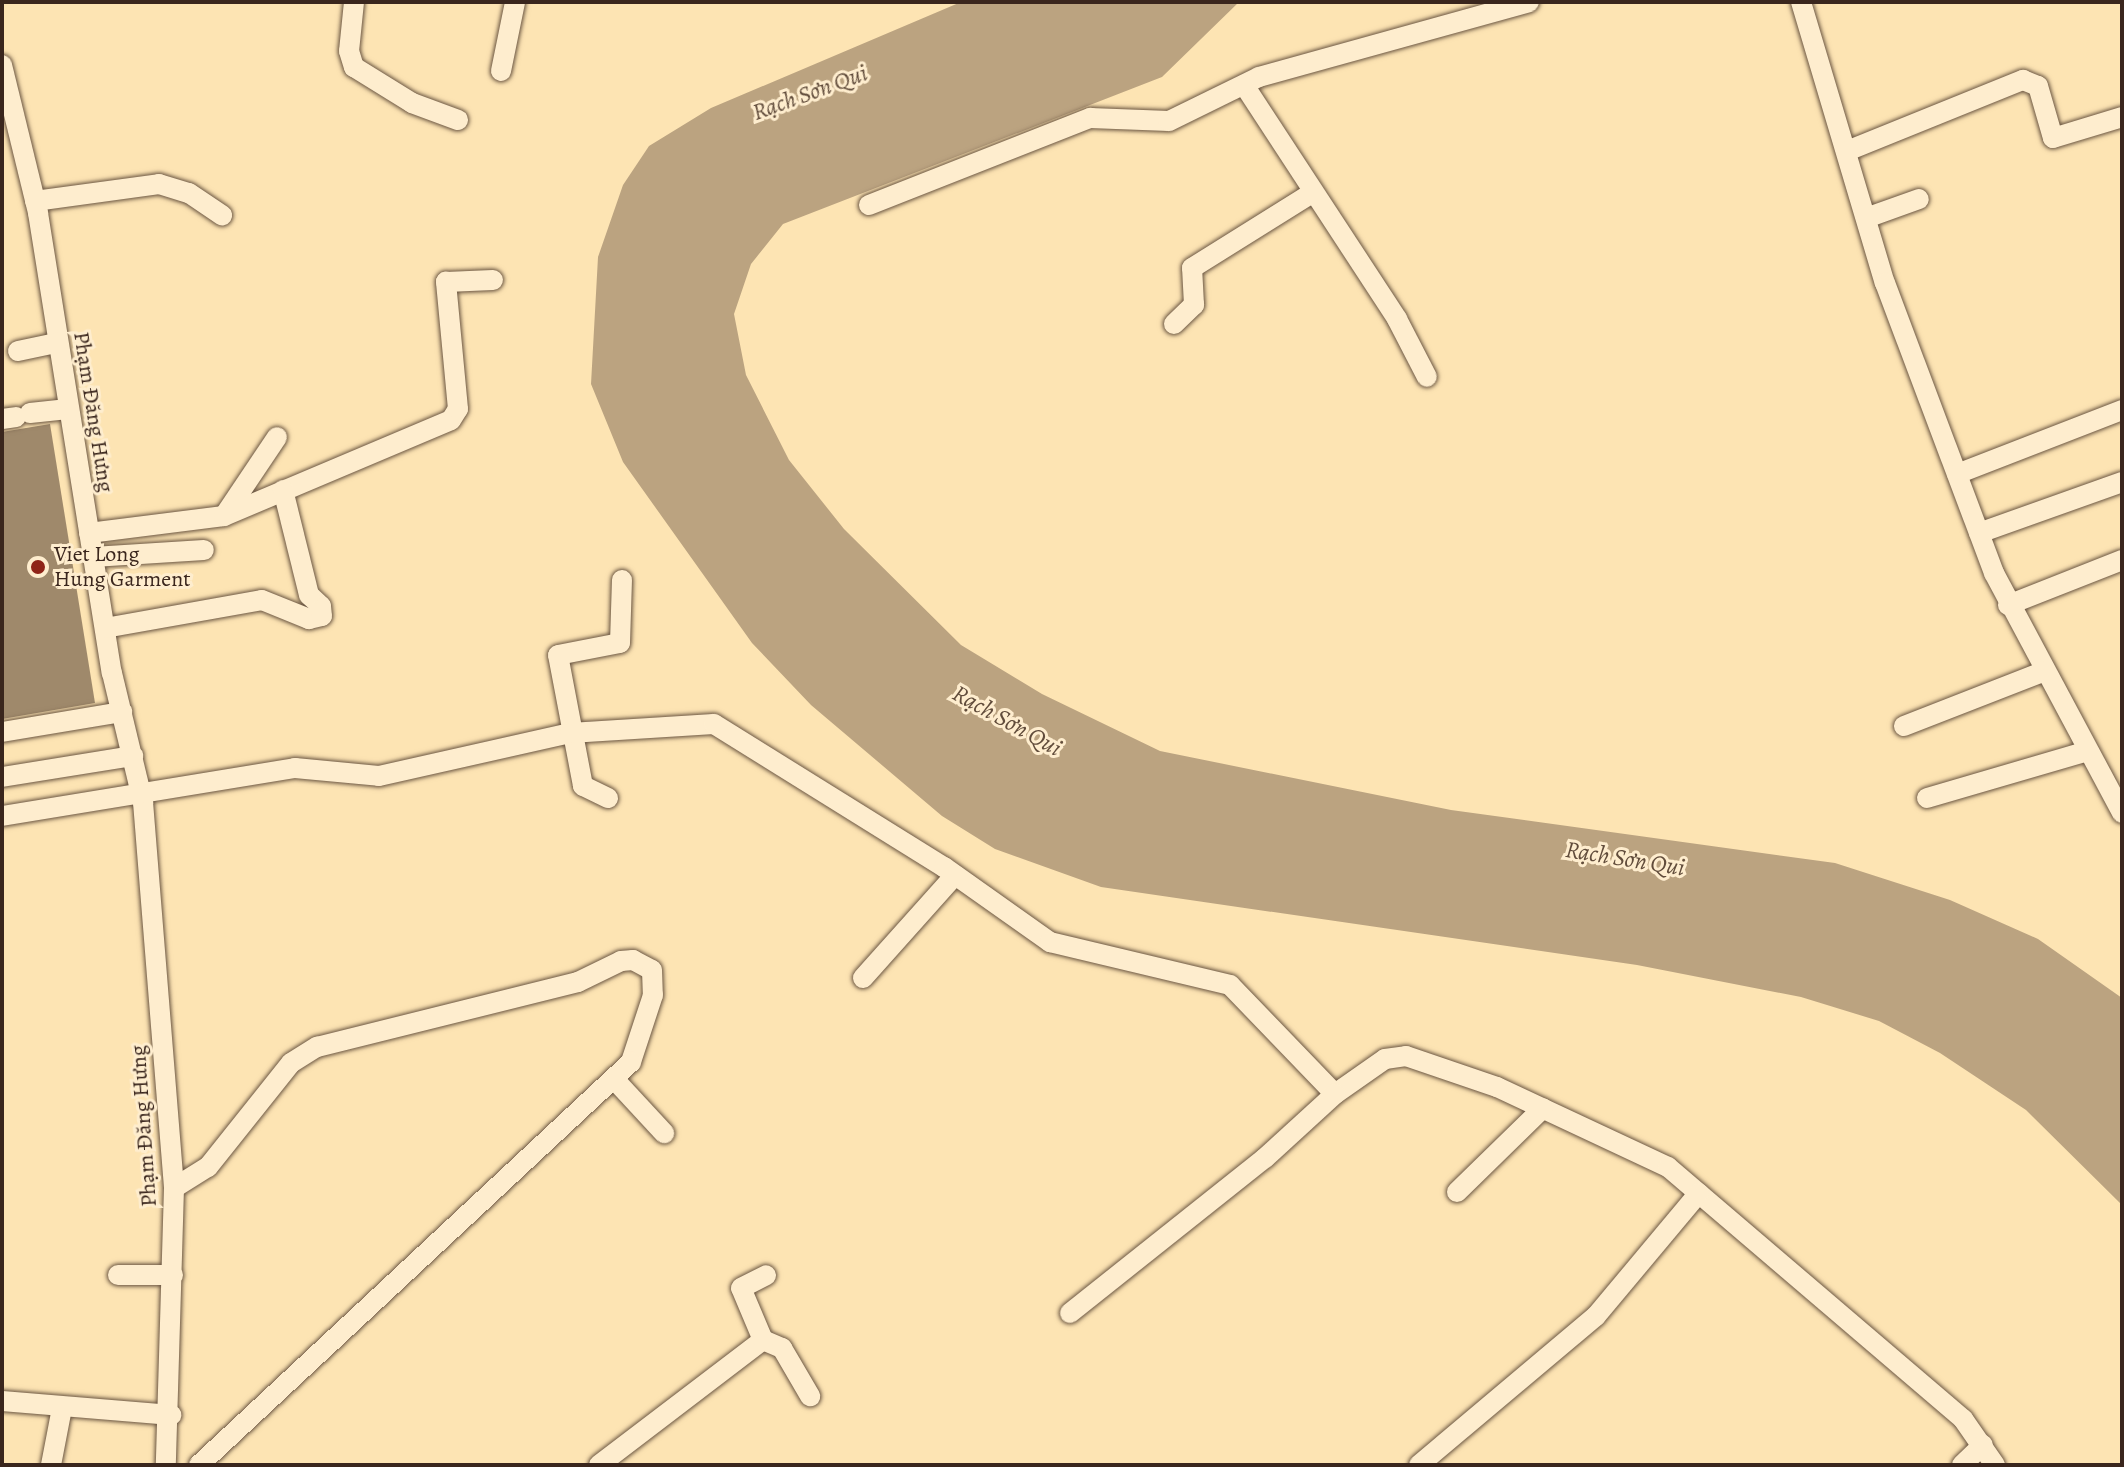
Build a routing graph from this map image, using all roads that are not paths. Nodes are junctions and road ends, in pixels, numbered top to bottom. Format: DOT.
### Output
graph roads {
  1 [pos="354,2"];
  2 [pos="515,2"];
  3 [pos="1529,2"];
  4 [pos="1801,2"];
  5 [pos="2,65"];
  6 [pos="501,71"];
  7 [pos="1246,88"];
  8 [pos="2122,117"];
  9 [pos="458,120"];
  10 [pos="1847,151"];
  11 [pos="1312,193"];
  12 [pos="1919,199"];
  13 [pos="35,201"];
  14 [pos="869,205"];
  15 [pos="222,215"];
  16 [pos="1866,218"];
  17 [pos="493,280"];
  18 [pos="1174,324"];
  19 [pos="57,343"];
  20 [pos="9,352"];
  21 [pos="1427,377"];
  22 [pos="68,409"];
  23 [pos="2122,410"];
  24 [pos="16,416"];
  25 [pos="277,437"];
  26 [pos="1957,474"];
  27 [pos="2122,482"];
  28 [pos="283,490"];
  29 [pos="224,516"];
  30 [pos="89,533"];
  31 [pos="1979,533"];
  32 [pos="204,550"];
  33 [pos="93,557"];
  34 [pos="2122,560"];
  35 [pos="622,580"];
  36 [pos="2008,605"];
  37 [pos="105,628"];
  38 [pos="2045,671"];
  39 [pos="122,712"];
  40 [pos="567,723"];
  41 [pos="1904,726"];
  42 [pos="2,732"];
  43 [pos="2088,751"];
  44 [pos="138,775"];
  45 [pos="2,777"];
  46 [pos="608,798"];
  47 [pos="1927,798"];
  48 [pos="2122,813"];
  49 [pos="2,816"];
  50 [pos="955,875"];
  51 [pos="863,978"];
  52 [pos="614,1079"];
  53 [pos="1335,1094"];
  54 [pos="1543,1108"];
  55 [pos="664,1133"];
  56 [pos="174,1188"];
  57 [pos="1457,1192"];
  58 [pos="1699,1193"];
  59 [pos="118,1275"];
  60 [pos="173,1275"];
  61 [pos="766,1275"];
  62 [pos="1070,1313"];
  63 [pos="763,1340"];
  64 [pos="810,1396"];
  65 [pos="2,1401"];
  66 [pos="62,1408"];
  67 [pos="171,1415"];
  68 [pos="1983,1445"];
  69 [pos="51,1465"];
  70 [pos="166,1465"];
  71 [pos="199,1465"];
  72 [pos="599,1465"];
  73 [pos="1419,1465"];
  74 [pos="1962,1465"];
  75 [pos="1995,1465"];
  1 -- 9 [label="street"];
  2 -- 6 [label="street"];
  3 -- 7 [label="street"];
  4 -- 10 [label="street"];
  5 -- 13 [label="street, Phạm Đăng Hưng"];
  7 -- 11 [label="street"];
  7 -- 14 [label="street"];
  8 -- 10 [label="street"];
  10 -- 16 [label="street"];
  11 -- 18 [label="street"];
  11 -- 21 [label="street"];
  12 -- 16 [label="street"];
  13 -- 15 [label="street"];
  13 -- 19 [label="street, Phạm Đăng Hưng"];
  16 -- 26 [label="street"];
  17 -- 28 [label="street"];
  19 -- 20 [label="street"];
  19 -- 22 [label="street, Phạm Đăng Hưng"];
  22 -- 24 [label="street"];
  22 -- 30 [label="street, Phạm Đăng Hưng"];
  23 -- 26 [label="street"];
  25 -- 29 [label="street"];
  26 -- 31 [label="street"];
  27 -- 31 [label="street"];
  28 -- 29 [label="street"];
  28 -- 37 [label="street"];
  29 -- 30 [label="street"];
  30 -- 33 [label="street, Phạm Đăng Hưng"];
  31 -- 36 [label="street"];
  32 -- 33 [label="street"];
  33 -- 37 [label="street, Phạm Đăng Hưng"];
  34 -- 36 [label="street"];
  35 -- 40 [label="street"];
  36 -- 38 [label="street"];
  37 -- 39 [label="street, Phạm Đăng Hưng"];
  38 -- 41 [label="street"];
  38 -- 43 [label="street"];
  39 -- 42 [label="street"];
  39 -- 44 [label="street, Phạm Đăng Hưng"];
  40 -- 44 [label="street"];
  40 -- 46 [label="street"];
  40 -- 50 [label="street"];
  43 -- 47 [label="street"];
  43 -- 48 [label="street"];
  44 -- 45 [label="street"];
  44 -- 49 [label="street"];
  44 -- 56 [label="street, Phạm Đăng Hưng"];
  50 -- 51 [label="street"];
  50 -- 53 [label="street"];
  52 -- 55 [label="street"];
  52 -- 56 [label="street"];
  52 -- 71 [label="street"];
  53 -- 54 [label="street"];
  53 -- 62 [label="street"];
  54 -- 57 [label="street"];
  54 -- 58 [label="street"];
  56 -- 60 [label="street, Phạm Đăng Hưng"];
  58 -- 68 [label="street"];
  58 -- 73 [label="street"];
  59 -- 60 [label="street"];
  60 -- 67 [label="street, Phạm Đăng Hưng"];
  61 -- 63 [label="street"];
  63 -- 64 [label="street"];
  63 -- 72 [label="street"];
  65 -- 66 [label="street"];
  66 -- 67 [label="street"];
  66 -- 69 [label="street"];
  67 -- 70 [label="street, Phạm Đăng Hưng"];
  68 -- 74 [label="street"];
  68 -- 75 [label="street"];
}
